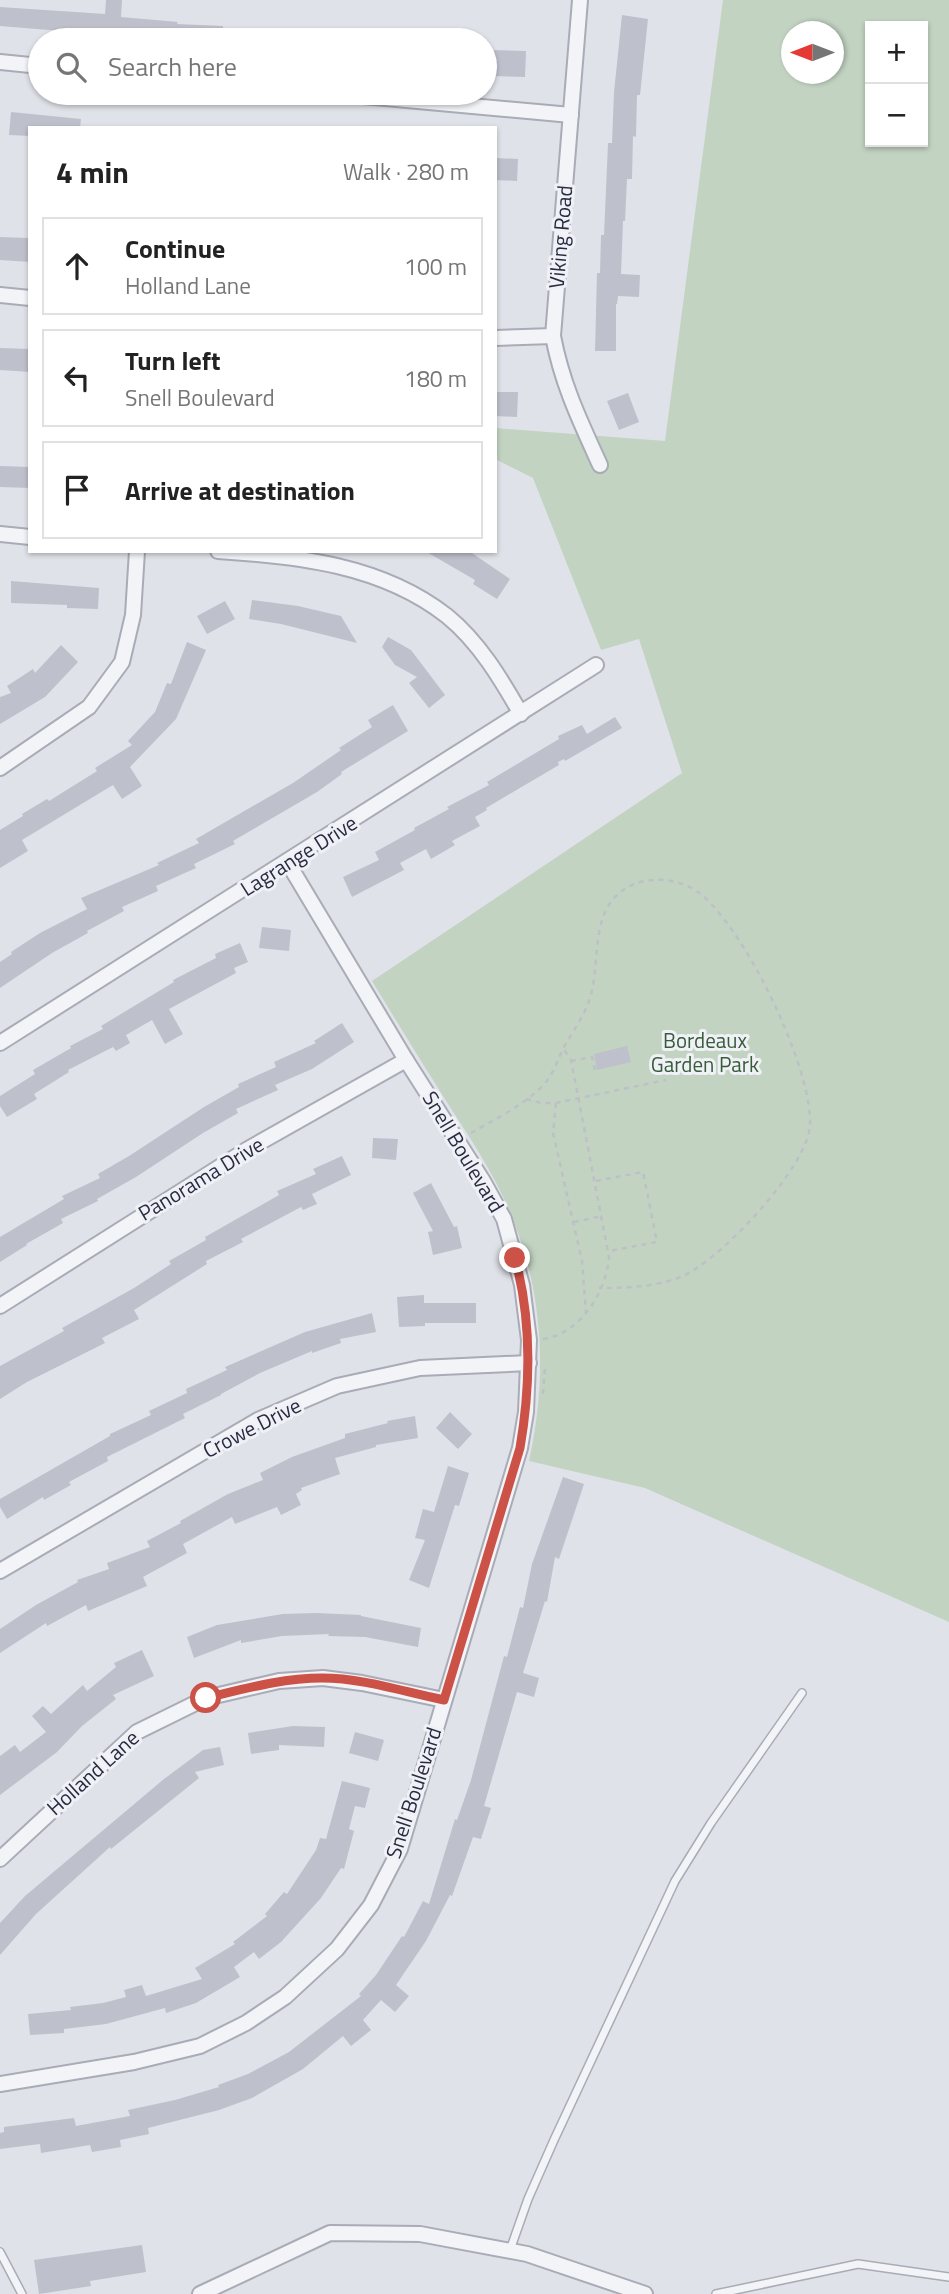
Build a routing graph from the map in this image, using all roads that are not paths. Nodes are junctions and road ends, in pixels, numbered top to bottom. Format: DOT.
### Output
graph roads {
  1 [pos="580,0"];
  2 [pos="0,62"];
  3 [pos="28,65"];
  4 [pos="461,105"];
  5 [pos="571,115"];
  6 [pos="0,295"];
  7 [pos="28,298"];
  8 [pos="552,336"];
  9 [pos="497,338"];
  10 [pos="600,465"];
  11 [pos="0,534"];
  12 [pos="28,537"];
  13 [pos="137,553"];
  14 [pos="248,553"];
  15 [pos="596,665"];
  16 [pos="521,714"];
  17 [pos="0,768"];
  18 [pos="288,863"];
  19 [pos="0,1043"];
  20 [pos="406,1060"];
  21 [pos="0,1306"];
  22 [pos="529,1363"];
  23 [pos="0,1571"];
  24 [pos="802,1693"];
  25 [pos="444,1700"];
  26 [pos="0,1859"];
  27 [pos="0,2084"];
  28 [pos="510,2250"];
  29 [pos="0,2252"];
  30 [pos="949,2277"];
  31 [pos="22,2294"];
  32 [pos="200,2294"];
  33 [pos="645,2294"];
  34 [pos="716,2294"];
  1 -- 5 [label="street, Viking Road"];
  2 -- 3 [label="street"];
  4 -- 5 [label="street"];
  5 -- 8 [label="street, Viking Road"];
  6 -- 7 [label="street"];
  8 -- 9 [label="street"];
  8 -- 10 [label="street, Viking Road"];
  11 -- 12 [label="street"];
  13 -- 17 [label="street"];
  14 -- 16 [label="street"];
  15 -- 16 [label="street, Lagrange Drive"];
  16 -- 18 [label="street, Lagrange Drive"];
  18 -- 19 [label="street, Lagrange Drive"];
  18 -- 20 [label="street, Snell Boulevard"];
  20 -- 21 [label="street, Panorama Drive"];
  20 -- 22 [label="street, Snell Boulevard"];
  22 -- 23 [label="street, Crowe Drive"];
  22 -- 25 [label="street, Snell Boulevard"];
  24 -- 28 [label="lane"];
  25 -- 26 [label="street, Holland Lane"];
  25 -- 27 [label="street, Snell Boulevard"];
  28 -- 32 [label="street"];
  28 -- 33 [label="street"];
  29 -- 31 [label="lane"];
  30 -- 34 [label="lane"];
}
